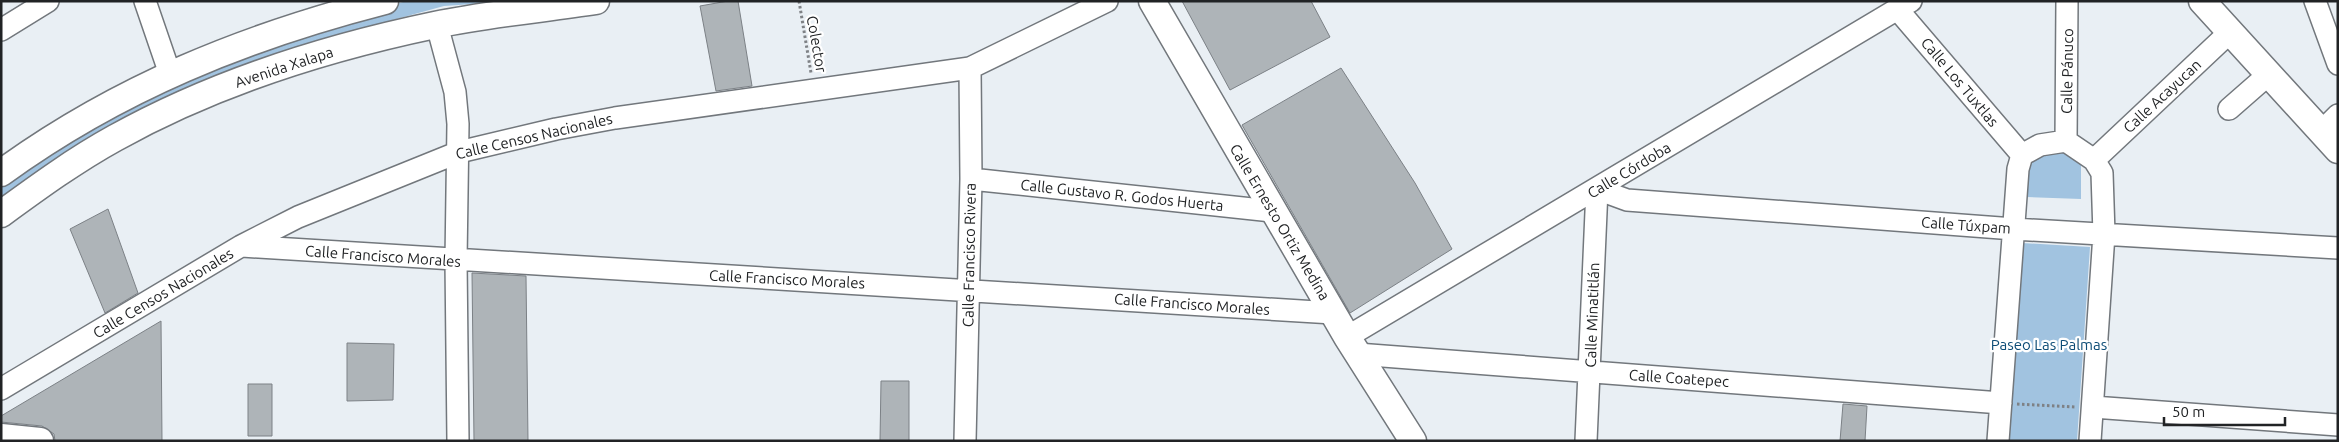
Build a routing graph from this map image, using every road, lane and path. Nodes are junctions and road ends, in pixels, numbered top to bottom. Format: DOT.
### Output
graph roads {
  1 [pos="48,1"];
  2 [pos="145,1"];
  3 [pos="385,1"];
  4 [pos="596,1"];
  5 [pos="799,1"];
  6 [pos="1107,1"];
  7 [pos="1152,1"];
  8 [pos="2067,1"];
  9 [pos="2202,1"];
  10 [pos="2314,1"];
  11 [pos="357,5"];
  12 [pos="1905,5"];
  13 [pos="437,25"];
  14 [pos="1,30"];
  15 [pos="2230,32"];
  16 [pos="2338,64"];
  17 [pos="970,68"];
  18 [pos="170,74"];
  19 [pos="2269,74"];
  20 [pos="814,91"];
  21 [pos="2229,109"];
  22 [pos="2332,133"];
  23 [pos="2066,141"];
  24 [pos="40,145"];
  25 [pos="459,152"];
  26 [pos="2022,155"];
  27 [pos="2094,160"];
  28 [pos="60,171"];
  29 [pos="1,173"];
  30 [pos="971,179"];
  31 [pos="1597,189"];
  32 [pos="1272,211"];
  33 [pos="1,214"];
  34 [pos="2014,229"];
  35 [pos="2104,234"];
  36 [pos="242,246"];
  37 [pos="2338,248"];
  38 [pos="456,261"];
  39 [pos="968,290"];
  40 [pos="1333,313"];
  41 [pos="1352,345"];
  42 [pos="1590,371"];
  43 [pos="1,390"];
  44 [pos="2001,403"];
  45 [pos="2093,408"];
  46 [pos="2338,425"];
  47 [pos="1,438"];
  48 [pos="40,441"];
  49 [pos="458,441"];
  50 [pos="966,441"];
  51 [pos="1413,441"];
  52 [pos="1586,441"];
  53 [pos="1998,441"];
  54 [pos="2090,441"];
  1 -- 14 [label="street"];
  2 -- 18 [label="street"];
  3 -- 11 [label="main road"];
  4 -- 13 [label="main road, Avenida Xalapa"];
  5 -- 20 [label="path, Colector"];
  6 -- 17 [label="street, Calle Censos Nacionales"];
  7 -- 32 [label="main road, Calle Ernesto Ortiz Medina"];
  8 -- 23 [label="street, Calle Pánuco"];
  9 -- 15 [label="main road"];
  10 -- 16 [label="street"];
  11 -- 18 [label="main road"];
  12 -- 26 [label="street, Calle Los Tuxtlas"];
  12 -- 31 [label="street, Calle Córdoba"];
  13 -- 25 [label="street"];
  13 -- 28 [label="main road, Avenida Xalapa"];
  15 -- 19 [label="main road"];
  15 -- 27 [label="street, Calle Acayucan"];
  17 -- 20 [label="street, Calle Censos Nacionales"];
  17 -- 30 [label="street, Calle Francisco Rivera"];
  18 -- 24 [label="main road"];
  19 -- 21 [label="street"];
  19 -- 22 [label="main road"];
  20 -- 25 [label="street, Calle Censos Nacionales"];
  23 -- 26 [label="street"];
  23 -- 27 [label="street"];
  24 -- 28 [label="main road"];
  24 -- 29 [label="main road"];
  25 -- 36 [label="street, Calle Censos Nacionales"];
  25 -- 38 [label="street"];
  26 -- 34 [label="street"];
  27 -- 35 [label="street"];
  28 -- 33 [label="main road, Avenida Xalapa"];
  30 -- 32 [label="street, Calle Gustavo R. Godos Huerta"];
  30 -- 39 [label="street, Calle Francisco Rivera"];
  31 -- 34 [label="street, Calle Túxpam"];
  31 -- 41 [label="street, Calle Córdoba"];
  31 -- 42 [label="street, Calle Minatitlán"];
  32 -- 40 [label="main road, Calle Ernesto Ortiz Medina"];
  34 -- 35 [label="street, Calle Túxpam"];
  34 -- 44 [label="street"];
  35 -- 37 [label="street, Calle Túxpam"];
  35 -- 45 [label="street"];
  36 -- 38 [label="street, Calle Francisco Morales"];
  36 -- 43 [label="street, Calle Censos Nacionales"];
  38 -- 39 [label="street, Calle Francisco Morales"];
  38 -- 49 [label="street"];
  39 -- 40 [label="street, Calle Francisco Morales"];
  39 -- 50 [label="street, Calle Francisco Rivera"];
  40 -- 41 [label="main road, Calle Ernesto Ortiz Medina"];
  41 -- 42 [label="street, Calle Coatepec"];
  41 -- 51 [label="main road, Calle Ernesto Ortiz Medina"];
  42 -- 44 [label="street, Calle Coatepec"];
  42 -- 52 [label="street, Calle Minatitlán"];
  44 -- 45 [label="path"];
  44 -- 53 [label="street"];
  45 -- 46 [label="street"];
  45 -- 54 [label="street"];
  47 -- 48 [label="main road"];
}
